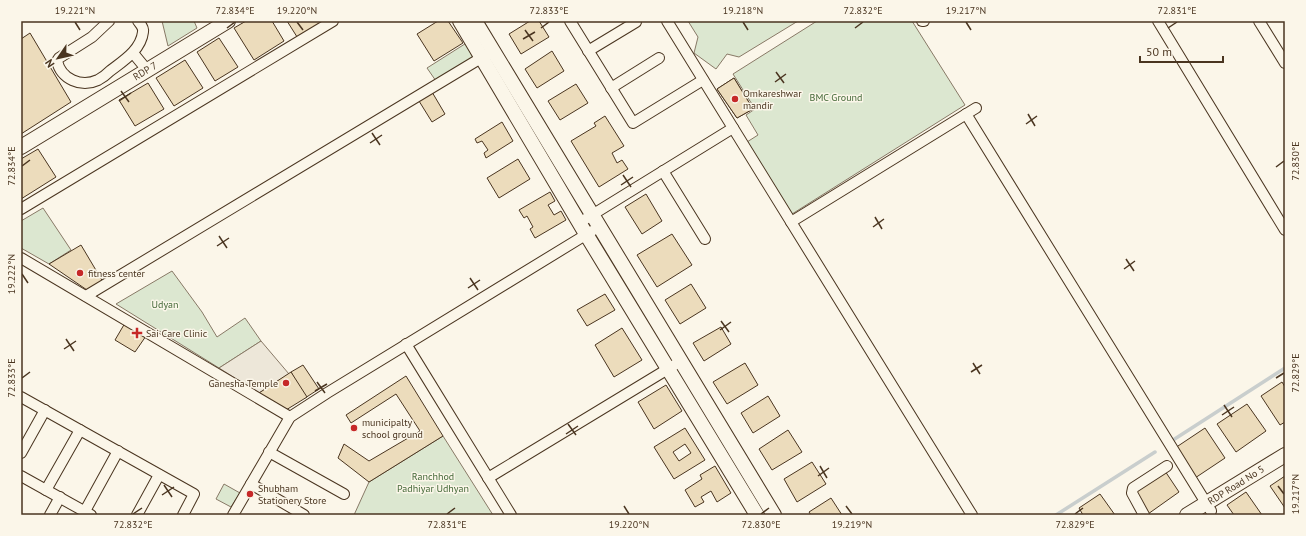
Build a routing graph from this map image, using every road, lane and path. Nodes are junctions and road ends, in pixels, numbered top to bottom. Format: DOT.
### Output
graph roads {
  1 [pos="109,21"];
  2 [pos="138,21"];
  3 [pos="228,21"];
  4 [pos="332,21"];
  5 [pos="460,21"];
  6 [pos="475,21"];
  7 [pos="570,21"];
  8 [pos="667,21"];
  9 [pos="1158,21"];
  10 [pos="1259,21"];
  11 [pos="636,22"];
  12 [pos="588,51"];
  13 [pos="133,53"];
  14 [pos="487,54"];
  15 [pos="659,58"];
  16 [pos="1285,63"];
  17 [pos="147,70"];
  18 [pos="98,80"];
  19 [pos="703,80"];
  20 [pos="611,88"];
  21 [pos="108,94"];
  22 [pos="976,108"];
  23 [pos="966,114"];
  24 [pos="733,128"];
  25 [pos="21,147"];
  26 [pos="662,171"];
  27 [pos="21,209"];
  28 [pos="596,220"];
  29 [pos="791,222"];
  30 [pos="583,229"];
  31 [pos="1285,230"];
  32 [pos="705,239"];
  33 [pos="21,258"];
  34 [pos="86,296"];
  35 [pos="406,344"];
  36 [pos="681,361"];
  37 [pos="668,369"];
  38 [pos="21,397"];
  39 [pos="45,410"];
  40 [pos="290,417"];
  41 [pos="80,430"];
  42 [pos="118,451"];
  43 [pos="269,452"];
  44 [pos="21,453"];
  45 [pos="1285,455"];
  46 [pos="1285,465"];
  47 [pos="1167,466"];
  48 [pos="159,475"];
  49 [pos="21,476"];
  50 [pos="488,478"];
  51 [pos="251,484"];
  52 [pos="46,490"];
  53 [pos="344,494"];
  54 [pos="60,497"];
  55 [pos="1207,510"];
  56 [pos="89,514"];
  57 [pos="50,515"];
  58 [pos="137,515"];
  59 [pos="183,515"];
  60 [pos="233,515"];
  61 [pos="304,515"];
  62 [pos="511,515"];
  63 [pos="757,515"];
  64 [pos="774,515"];
  65 [pos="972,515"];
  66 [pos="1144,515"];
  67 [pos="1187,515"];
  1 -- 18 [label="street"];
  2 -- 13 [label="street"];
  3 -- 17 [label="street, RDP 7"];
  4 -- 27 [label="street"];
  5 -- 14 [label="street"];
  6 -- 14 [label="street"];
  7 -- 12 [label="street"];
  8 -- 19 [label="street"];
  9 -- 31 [label="street"];
  10 -- 16 [label="street"];
  11 -- 12 [label="street"];
  12 -- 20 [label="street"];
  13 -- 17 [label="street"];
  13 -- 18 [label="street"];
  14 -- 28 [label="street"];
  14 -- 30 [label="street"];
  14 -- 34 [label="street"];
  15 -- 20 [label="street"];
  17 -- 21 [label="street, RDP 7"];
  18 -- 21 [label="street"];
  19 -- 20 [label="street"];
  19 -- 24 [label="street"];
  21 -- 25 [label="street, RDP 7"];
  22 -- 23 [label="street"];
  23 -- 29 [label="street"];
  23 -- 55 [label="street"];
  24 -- 26 [label="street"];
  24 -- 29 [label="street"];
  26 -- 28 [label="street"];
  26 -- 32 [label="street"];
  28 -- 30 [label="street"];
  28 -- 36 [label="street"];
  29 -- 65 [label="street"];
  30 -- 35 [label="street"];
  30 -- 37 [label="street"];
  33 -- 34 [label="street"];
  34 -- 40 [label="street"];
  35 -- 40 [label="street"];
  35 -- 50 [label="street"];
  36 -- 37 [label="street"];
  36 -- 64 [label="street"];
  37 -- 50 [label="street"];
  37 -- 63 [label="street"];
  38 -- 39 [label="street"];
  39 -- 41 [label="street"];
  39 -- 44 [label="street"];
  40 -- 43 [label="street"];
  41 -- 42 [label="street"];
  41 -- 52 [label="street"];
  42 -- 48 [label="street"];
  42 -- 56 [label="street"];
  43 -- 51 [label="street"];
  43 -- 53 [label="street"];
  45 -- 55 [label="street, RDP Road No 5"];
  46 -- 55 [label="street, RDP Road No 5"];
  47 -- 66 [label="street"];
  48 -- 58 [label="street"];
  48 -- 59 [label="street"];
  49 -- 52 [label="street"];
  50 -- 62 [label="street"];
  51 -- 60 [label="street"];
  51 -- 61 [label="street"];
  52 -- 54 [label="street"];
  54 -- 56 [label="street"];
  54 -- 57 [label="street"];
  55 -- 67 [label="street, RDP Road No 5"];
}
